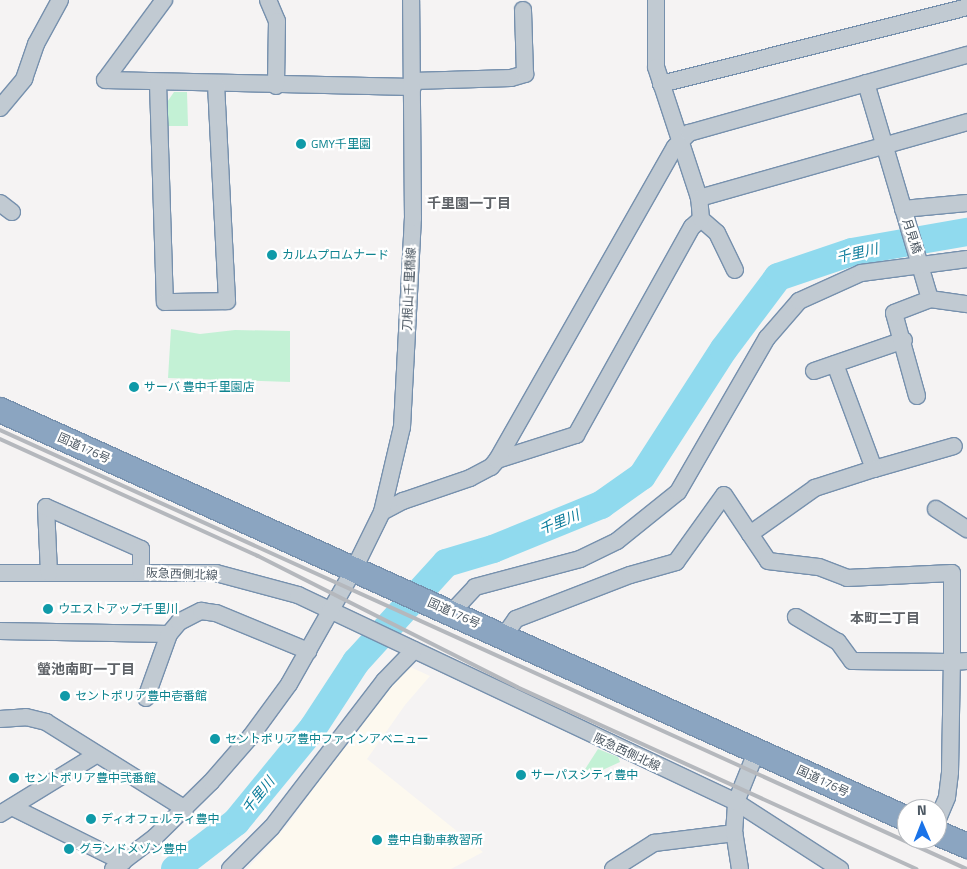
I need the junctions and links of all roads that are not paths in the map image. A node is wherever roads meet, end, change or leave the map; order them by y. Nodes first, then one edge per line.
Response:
1 (60, 0) edge
2 (164, 0) edge
3 (268, 0) edge
4 (411, 0) edge
5 (656, 0) edge
6 (967, 7) edge
7 (523, 10) dead end
8 (967, 55) edge
9 (866, 82) junction
10 (158, 83) junction
11 (413, 84) junction
12 (661, 84) junction
13 (216, 85) junction
14 (276, 86) junction
15 (0, 108) edge
16 (967, 122) edge
17 (681, 139) junction
18 (884, 144) junction
19 (699, 198) junction
20 (967, 203) edge
21 (903, 210) junction
22 (701, 219) junction
23 (967, 259) edge
24 (921, 264) junction
25 (735, 270) dead end
26 (930, 299) junction
27 (967, 304) edge
28 (904, 340) junction
29 (835, 364) junction
30 (814, 371) dead end
31 (917, 396) dead end
32 (0, 410) edge
33 (954, 446) dead end
34 (497, 460) junction
35 (874, 469) junction
36 (936, 509) dead end
37 (382, 512) junction
38 (967, 529) edge
39 (750, 534) junction
40 (354, 569) junction
41 (141, 572) junction
42 (0, 573) edge
43 (49, 573) junction
44 (449, 611) junction
45 (330, 612) junction
46 (796, 618) dead end
47 (0, 631) edge
48 (169, 634) junction
49 (504, 636) junction
50 (410, 648) junction
51 (308, 651) junction
52 (959, 661) edge
53 (146, 698) dead end
54 (0, 719) edge
55 (757, 750) junction
56 (96, 755) junction
57 (946, 799) edge
58 (736, 802) junction
59 (184, 809) junction
60 (6, 810) edge
61 (897, 814) edge
62 (734, 833) junction
63 (947, 837) edge
64 (967, 846) edge
65 (118, 865) edge
66 (230, 869) edge
67 (613, 869) edge
68 (740, 869) edge
69 (840, 869) edge

1 - 15 street
2 - 10 street
3 - 14 street
4 - 11 street, 刀根山千里橋線
5 - 12 street
6 - 12 street
7 - 11 street
8 - 9 street
9 - 17 street
9 - 18 street, 月見橋
10 - 13 street
10 - 13 street
11 - 14 street
11 - 37 street, 刀根山千里橋線
12 - 17 street
13 - 14 street
16 - 18 street
17 - 19 street
17 - 34 street
18 - 19 street
18 - 21 street, 月見橋
19 - 22 street
20 - 21 street
21 - 24 street, 月見橋
22 - 25 street
22 - 34 street
23 - 24 street
24 - 26 street, 月見橋
24 - 44 street
26 - 27 street
26 - 28 street
28 - 29 street
28 - 31 street
29 - 30 street
29 - 35 street
32 - 40 highway, 国道176号
33 - 35 street
34 - 37 street
35 - 39 street
36 - 38 street
37 - 40 street, 刀根山千里橋線
39 - 49 street
39 - 52 street
40 - 44 highway, 国道176号
40 - 45 street, 刀根山千里橋線
41 - 43 street, 阪急西側北線
41 - 43 street
41 - 45 street, 阪急西側北線
42 - 43 street, 阪急西側北線
44 - 49 highway, 国道176号
45 - 50 street, 阪急西側北線
45 - 51 street, 刀根山千里橋線
46 - 52 street
47 - 48 street
48 - 51 street
48 - 53 street
49 - 55 highway, 国道176号
50 - 58 street, 阪急西側北線
50 - 66 street
51 - 59 street, 刀根山千里橋線
52 - 57 street
54 - 56 street
55 - 58 street
55 - 61 highway, 国道176号
56 - 59 street
56 - 60 street
58 - 62 street
58 - 69 street, 阪急西側北線
59 - 65 street, 刀根山千里橋線
60 - 65 street
62 - 67 street
62 - 68 street
63 - 64 highway

